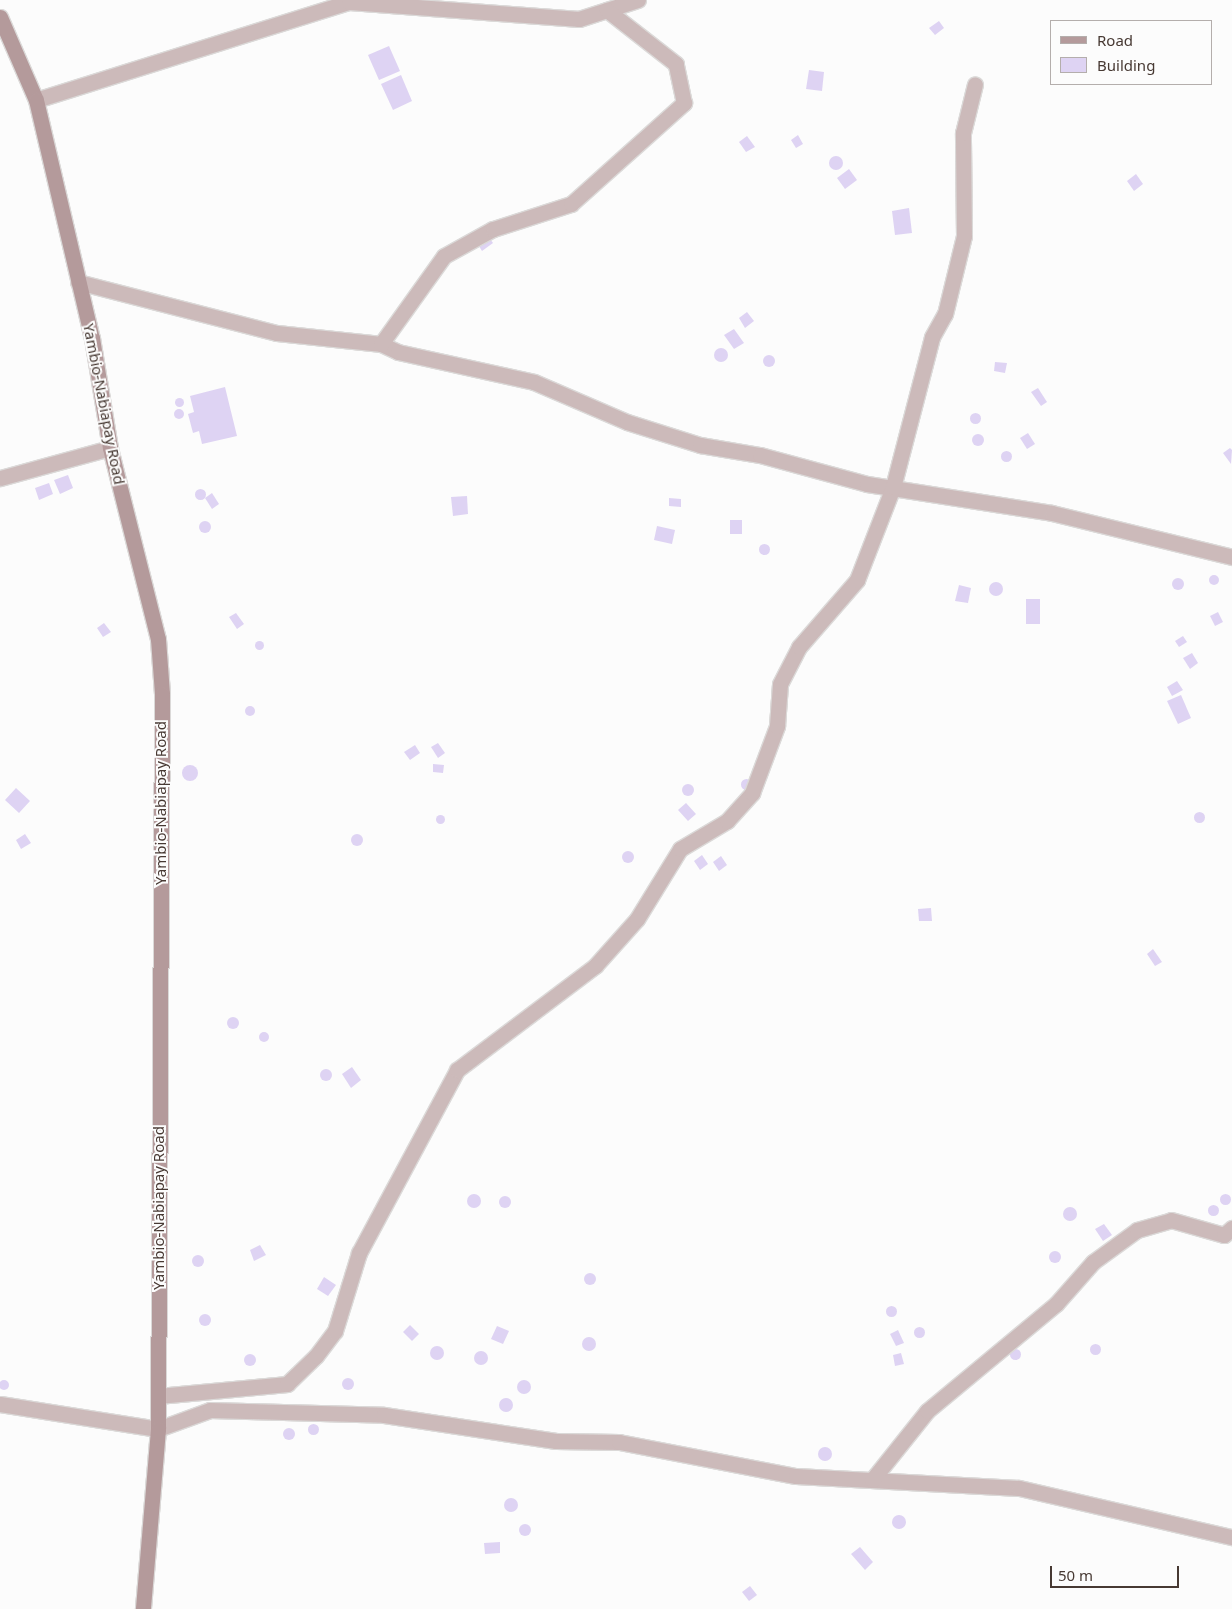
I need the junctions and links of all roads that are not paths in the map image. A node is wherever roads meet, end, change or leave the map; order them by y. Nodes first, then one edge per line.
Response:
1 (638, 0) edge
2 (607, 10) junction
3 (0, 18) edge
4 (975, 84) dead end
5 (36, 100) junction
6 (78, 282) junction
7 (381, 344) junction
8 (110, 448) junction
9 (0, 478) edge
10 (893, 487) junction
11 (1232, 557) edge
12 (1232, 1228) edge
13 (158, 1396) junction
14 (0, 1404) edge
15 (158, 1428) junction
16 (872, 1480) junction
17 (1232, 1537) edge
18 (143, 1609) edge

1 - 2 street
2 - 5 street
2 - 7 street
3 - 5 main road, Yambio-Nabiapay Road
4 - 10 street
5 - 6 main road, Yambio-Nabiapay Road
6 - 7 street
6 - 8 main road, Yambio-Nabiapay Road
7 - 10 street
8 - 9 street
8 - 13 main road, Yambio-Nabiapay Road
10 - 11 street
10 - 13 street
12 - 16 street
13 - 15 main road, Yambio-Nabiapay Road
14 - 15 street
15 - 16 street
15 - 18 main road, Yambio-Nabiapay Road
16 - 17 street

